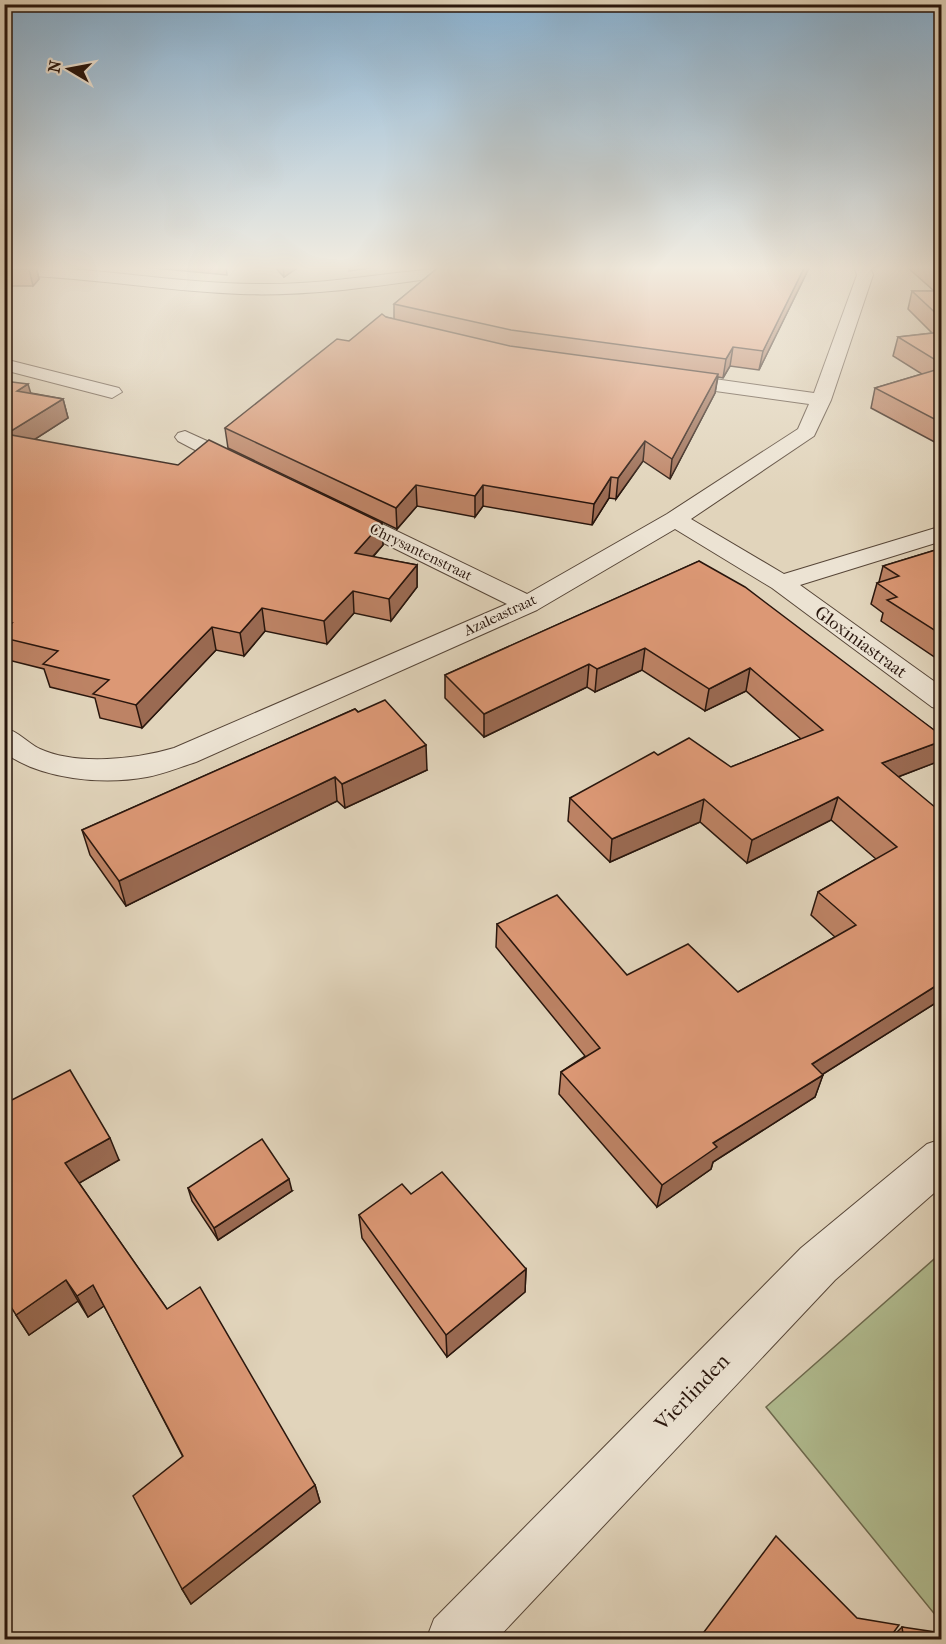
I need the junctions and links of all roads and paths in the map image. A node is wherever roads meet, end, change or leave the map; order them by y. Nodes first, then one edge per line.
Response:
1 (841, 343) edge
2 (4, 364) edge
3 (648, 376) edge
4 (112, 392) dead end
5 (821, 400) junction
6 (185, 437) dead end
7 (260, 474) edge
8 (324, 505) edge
9 (675, 519) junction
10 (942, 533) edge
11 (781, 583) junction
12 (528, 604) junction
13 (942, 701) edge
14 (4, 737) edge
15 (942, 1158) edge
16 (455, 1640) edge

1 - 5 street, Azaleastraat
2 - 4 street
3 - 5 street
5 - 9 street, Azaleastraat
6 - 7 street
8 - 12 street, Chrysantenstraat
9 - 11 street, Gloxiniastraat
9 - 12 street, Azaleastraat
10 - 11 street
11 - 13 street, Gloxiniastraat
12 - 14 street, Azaleastraat
15 - 16 street, Vierlinden

